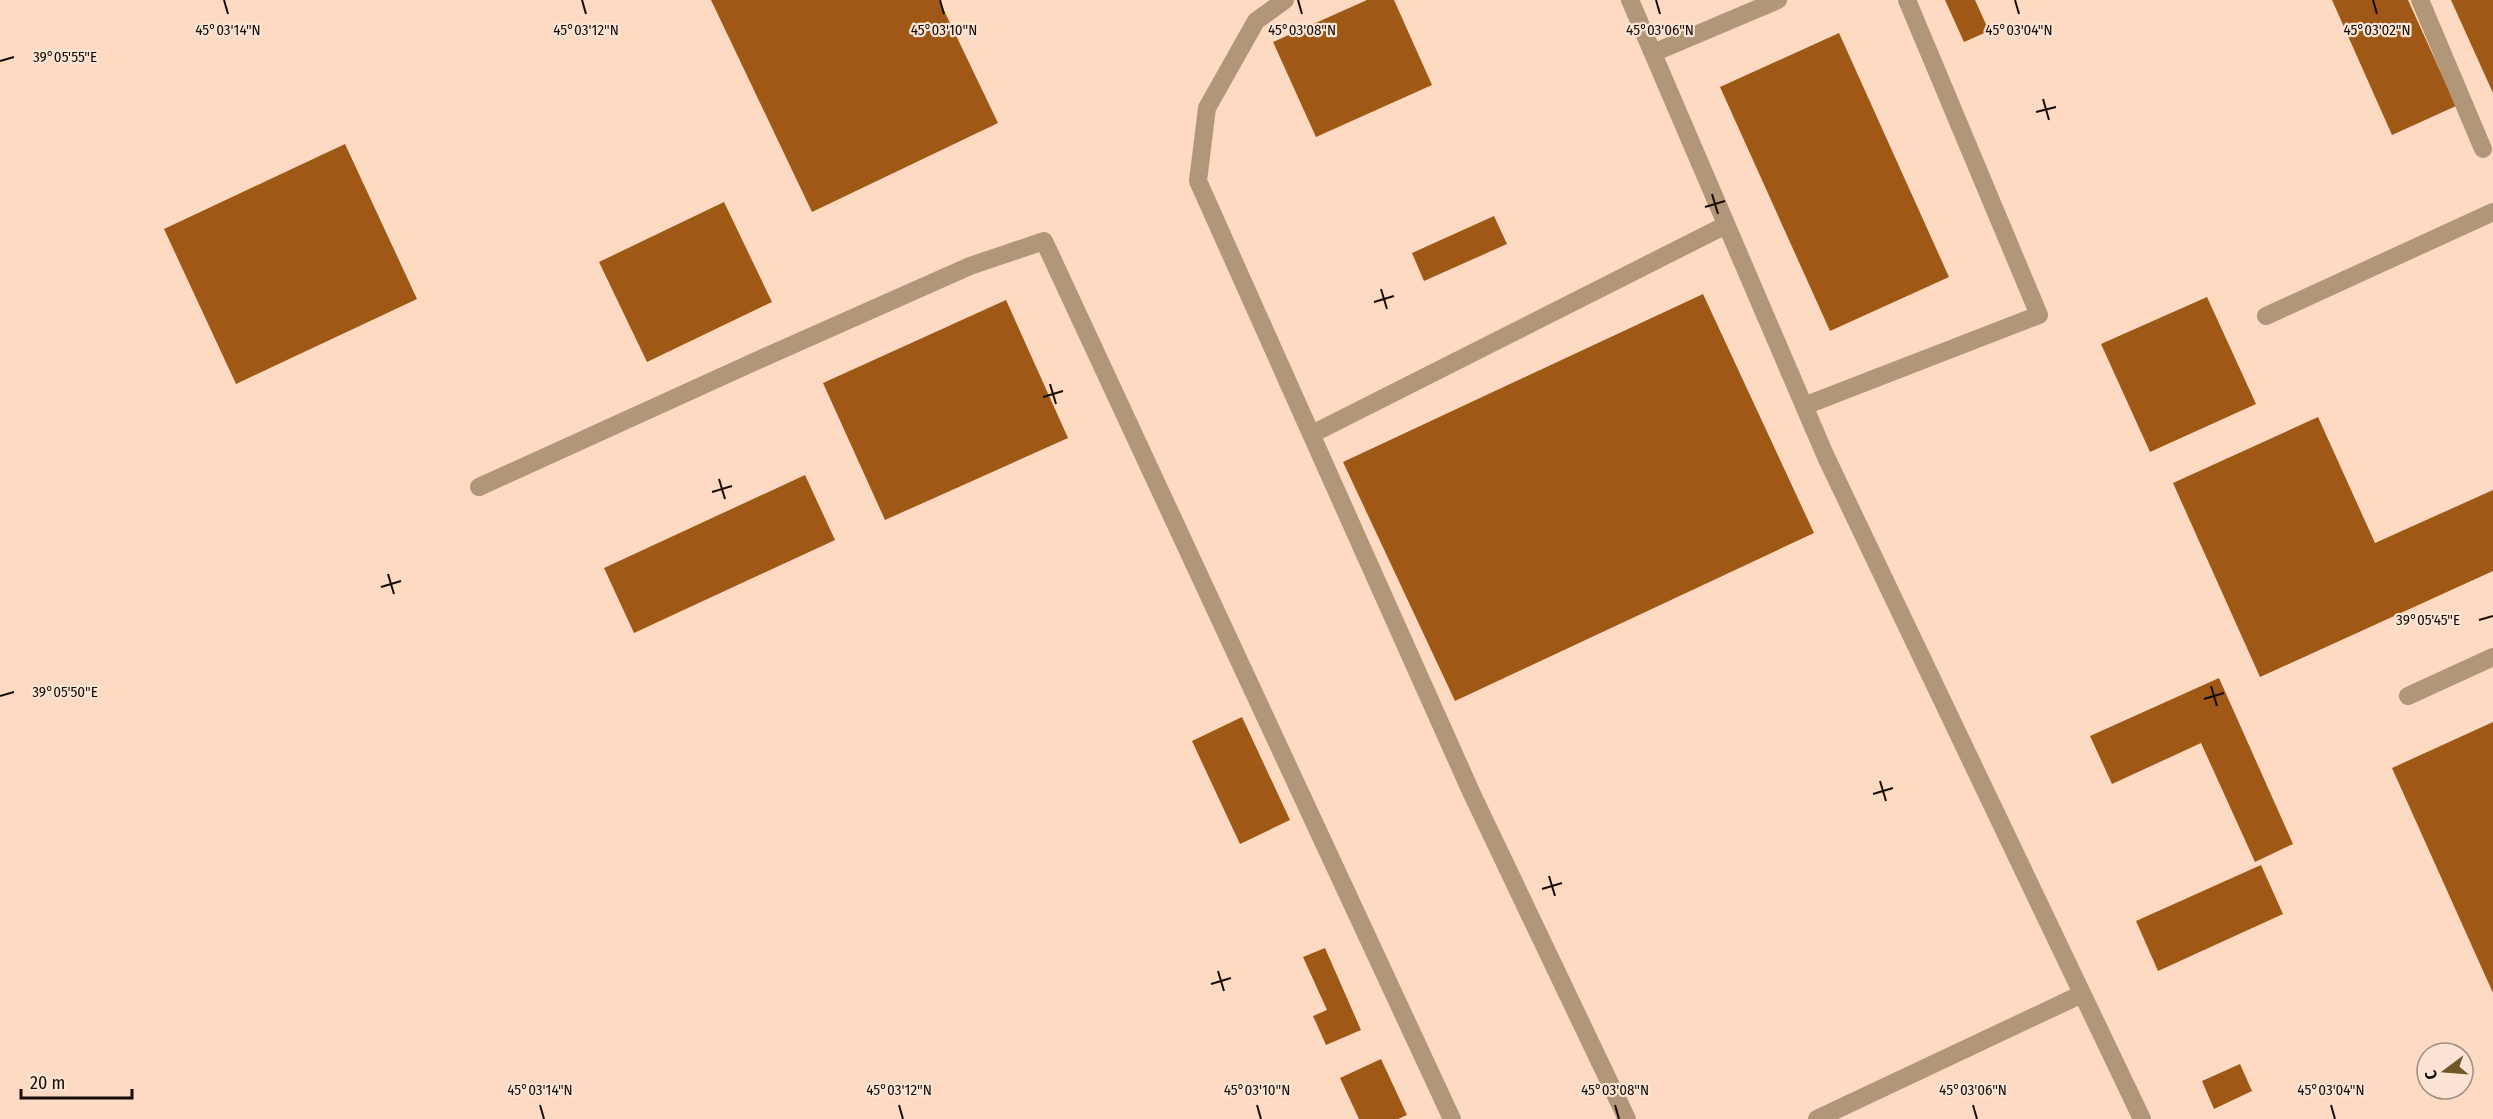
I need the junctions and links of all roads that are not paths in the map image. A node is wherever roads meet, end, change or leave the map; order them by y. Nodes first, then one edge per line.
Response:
1 (1285, 0) edge
2 (1630, 0) edge
3 (1778, 0) edge
4 (1907, 0) edge
5 (2420, 0) edge
6 (1653, 53) junction
7 (2483, 149) dead end
8 (2493, 212) edge
9 (1726, 225) junction
10 (2266, 316) dead end
11 (1804, 406) junction
12 (1312, 434) junction
13 (479, 488) dead end
14 (2493, 657) edge
15 (2408, 696) dead end
16 (2082, 994) junction
17 (1452, 1119) edge
18 (1627, 1119) edge
19 (1816, 1119) edge
20 (2142, 1119) edge

1 - 12 lane
2 - 6 lane
3 - 6 lane
4 - 11 lane
5 - 7 lane
6 - 9 lane
8 - 10 lane
9 - 11 lane
9 - 12 lane
11 - 16 lane
12 - 18 lane
13 - 17 lane
14 - 15 lane
16 - 19 lane
16 - 20 lane

